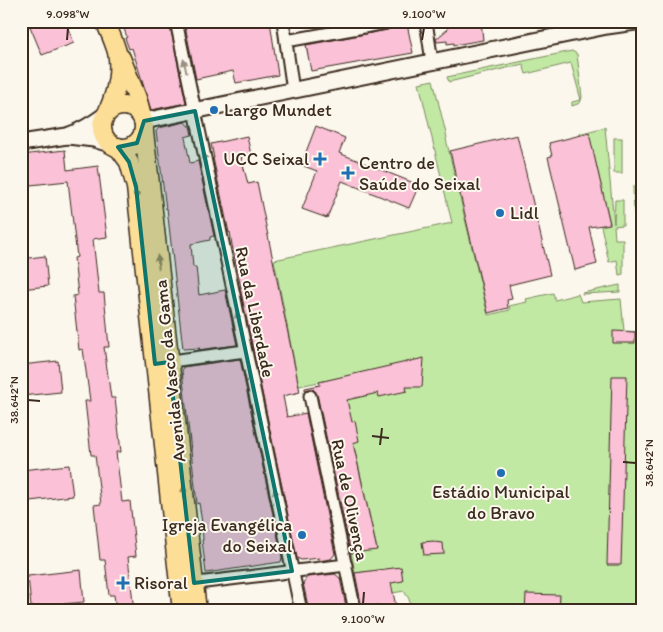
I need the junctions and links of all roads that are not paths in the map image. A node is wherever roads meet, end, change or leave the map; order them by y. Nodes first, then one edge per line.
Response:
1 (105, 21) edge
2 (176, 21) edge
3 (283, 21) edge
4 (387, 21) edge
5 (426, 21) edge
6 (642, 21) edge
7 (286, 41) junction
8 (114, 43) junction
9 (432, 62) junction
10 (293, 91) junction
11 (195, 111) junction
12 (106, 113) junction
13 (143, 123) junction
14 (67, 136) junction
15 (21, 144) edge
16 (115, 146) junction
17 (245, 351) junction
18 (162, 363) junction
19 (310, 396) dead end
20 (346, 565) junction
21 (292, 571) junction
22 (186, 584) junction
23 (182, 611) edge
24 (197, 611) edge
25 (301, 611) edge
26 (356, 611) edge

1 - 8 main road, Avenida Vasco da Gama
11 -> 2 street, Rua da Liberdade
3 - 7 street
4 - 7 street
5 - 9 street
6 - 9 street
7 - 10 street
8 - 12 main road, Avenida Vasco da Gama
8 - 13 main road, Avenida Vasco da Gama
9 - 10 street
10 - 11 street
11 - 13 street
17 -> 11 street, Rua da Liberdade
12 - 13 main road
12 - 14 street
12 - 16 main road
13 - 16 main road
18 -> 13 main road, Avenida Vasco da Gama
14 - 15 street
14 - 16 street
16 -> 18 main road, Avenida Vasco da Gama
17 - 18 street
21 -> 17 street, Rua da Liberdade
18 - 22 main road, Avenida Vasco da Gama
19 - 20 street, Rua de Olivença
20 - 21 street
20 - 26 street, Rua de Olivença
21 - 22 street
21 - 25 street, Rua da Liberdade
22 - 23 main road, Avenida Vasco da Gama
22 - 24 main road, Avenida Vasco da Gama

